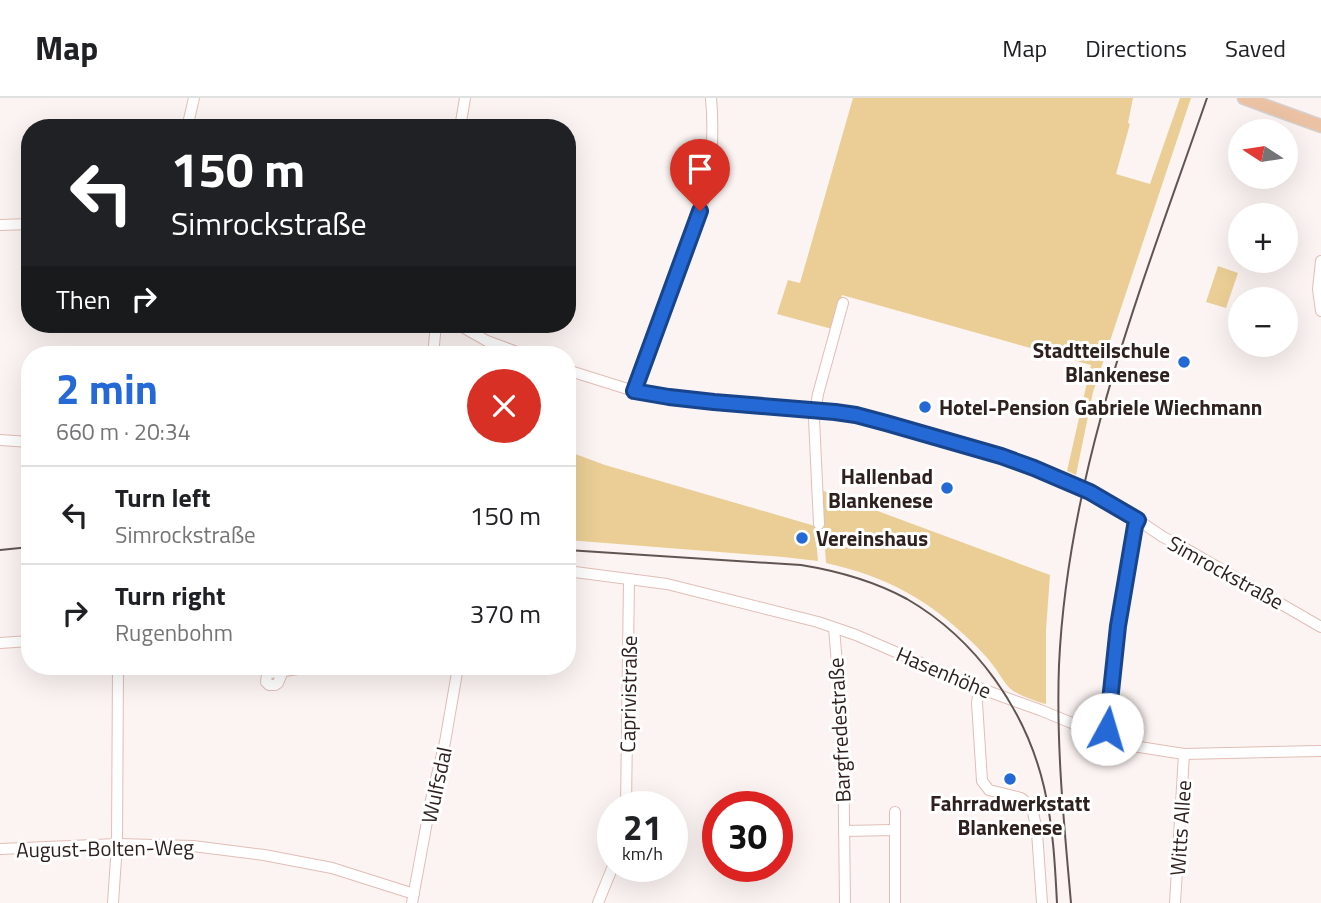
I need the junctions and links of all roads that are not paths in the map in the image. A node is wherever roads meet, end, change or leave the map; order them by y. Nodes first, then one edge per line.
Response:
1 (194, 98) edge
2 (465, 98) edge
3 (711, 98) edge
4 (1244, 98) edge
5 (189, 119) edge
6 (462, 119) edge
7 (1321, 126) edge
8 (0, 225) edge
9 (21, 225) edge
10 (1321, 261) edge
11 (843, 303) dead end
12 (1321, 311) edge
13 (473, 333) edge
14 (501, 346) edge
15 (576, 373) edge
16 (634, 391) junction
17 (815, 411) junction
18 (0, 440) edge
19 (21, 441) edge
20 (1138, 520) junction
21 (819, 524) dead end
22 (576, 571) edge
23 (629, 580) junction
24 (1321, 626) edge
25 (834, 628) junction
26 (21, 642) edge
27 (0, 643) edge
28 (118, 675) edge
29 (457, 675) edge
30 (979, 688) junction
31 (1105, 737) junction
32 (1321, 751) edge
33 (1184, 754) junction
34 (626, 791) edge
35 (895, 812) dead end
36 (895, 830) junction
37 (844, 831) junction
38 (117, 844) junction
39 (0, 849) edge
40 (607, 882) edge
41 (413, 898) edge
42 (113, 903) edge
43 (598, 903) edge
44 (845, 903) edge
45 (895, 903) edge
46 (1042, 903) edge
47 (1175, 903) edge

1 - 5 street
2 - 6 street
3 - 16 street
4 - 7 main road
8 - 9 street
10 - 12 street
11 - 17 street
13 - 14 street
15 - 16 street, Simrockstraße
16 - 17 street, Simrockstraße
17 - 20 street, Simrockstraße
17 - 21 street
18 - 19 street
20 - 24 street, Simrockstraße
20 - 31 street
22 - 23 street, Hasenhöhe
23 - 25 street, Hasenhöhe
23 - 34 street, Caprivistraße
25 - 30 street, Hasenhöhe
25 - 37 street, Bargfredestraße
26 - 27 street
28 - 38 street
29 - 41 street, Wulfsdal
30 - 31 street, Hasenhöhe
30 - 46 street
31 - 33 street, Hasenhöhe
32 - 33 street, Hasenhöhe
33 - 47 street, Witts Allee
35 - 36 street
36 - 37 street, Bargfredestraße
36 - 45 street
37 - 44 street, Bargfredestraße
38 - 39 street, August-Bolten-Weg
38 - 41 street, August-Bolten-Weg
38 - 42 street
40 - 43 street

